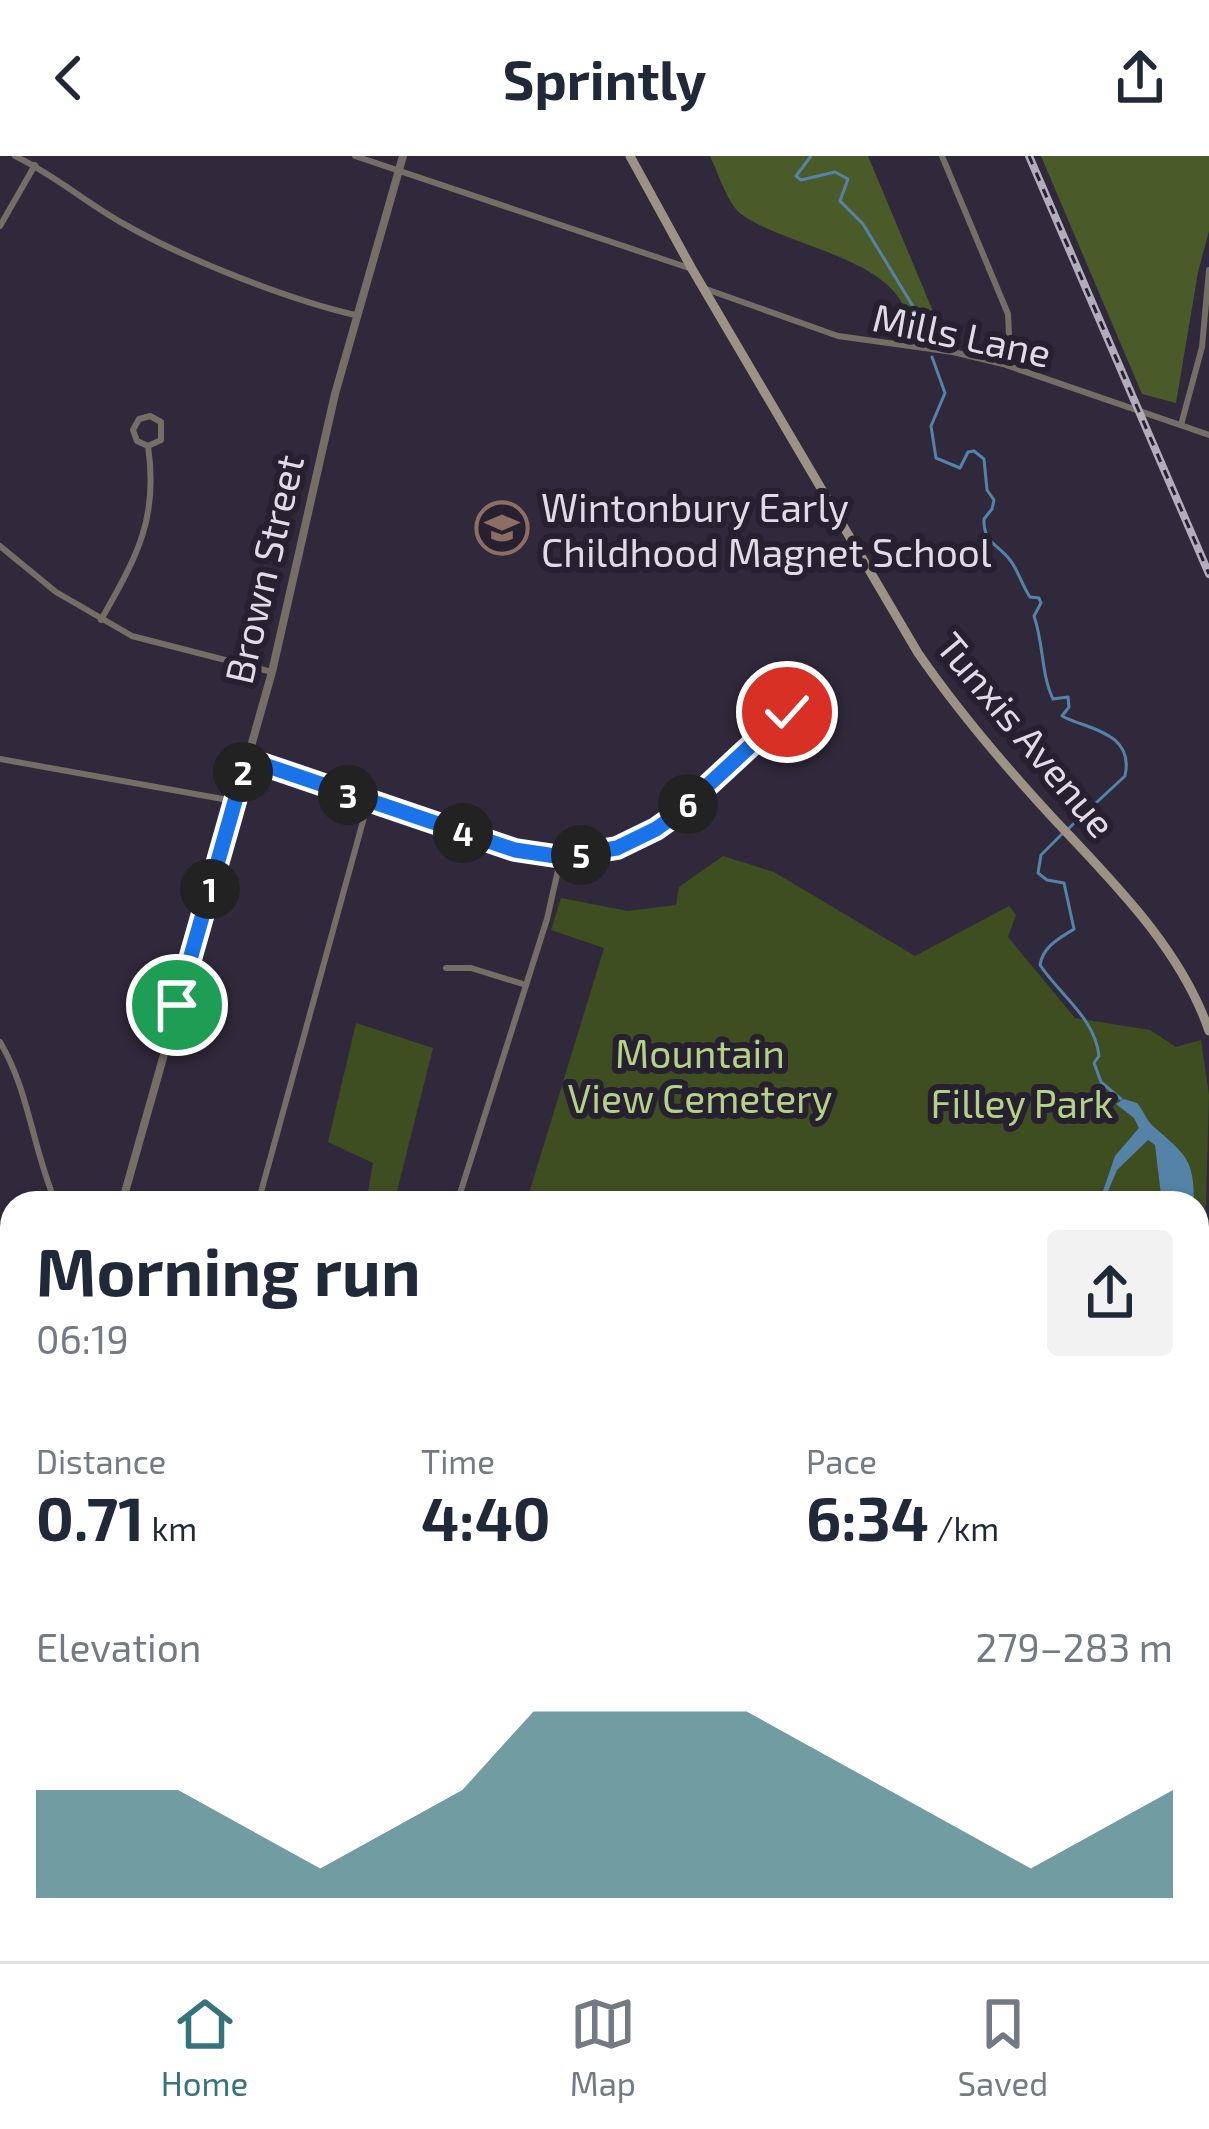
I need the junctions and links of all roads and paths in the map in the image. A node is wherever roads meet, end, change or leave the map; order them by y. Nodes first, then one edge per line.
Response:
1 (15, 156) edge
2 (355, 156) edge
3 (403, 156) edge
4 (630, 156) edge
5 (942, 156) edge
6 (35, 166) junction
7 (397, 172) junction
8 (0, 226) edge
9 (692, 269) junction
10 (1209, 270) edge
11 (704, 288) junction
12 (356, 315) junction
13 (1003, 364) junction
14 (1181, 425) junction
15 (1209, 435) edge
16 (148, 446) junction
17 (0, 546) edge
18 (101, 620) junction
19 (272, 672) junction
20 (787, 712) dead end
21 (0, 759) edge
22 (247, 759) junction
23 (234, 801) junction
24 (368, 803) junction
25 (562, 857) junction
26 (446, 968) dead end
27 (526, 985) junction
28 (1209, 1031) edge
29 (0, 1042) edge
30 (4, 1056) edge
31 (52, 1191) edge
32 (125, 1191) edge
33 (262, 1191) edge
34 (461, 1191) edge

1 - 6 street
2 - 7 street
3 - 7 street, Brown Street
4 - 9 main road, Tunxis Avenue
5 - 13 street
6 - 8 street
6 - 12 street
7 - 9 street
7 - 12 street, Brown Street
9 - 11 main road, Tunxis Avenue
10 - 14 street
11 - 13 street, Mills Lane
11 - 28 main road, Tunxis Avenue
12 - 19 street, Brown Street
13 - 14 street, Mills Lane
14 - 15 street, Mills Lane
16 - 16 street
16 - 18 street
17 - 18 street
18 - 19 street
19 - 22 street, Brown Street
20 - 25 street
21 - 23 street
22 - 23 street, Brown Street
22 - 24 street
23 - 32 street, Brown Street
24 - 25 street
24 - 33 street
25 - 27 street
26 - 27 street
27 - 34 street
29 - 30 street
30 - 31 street

